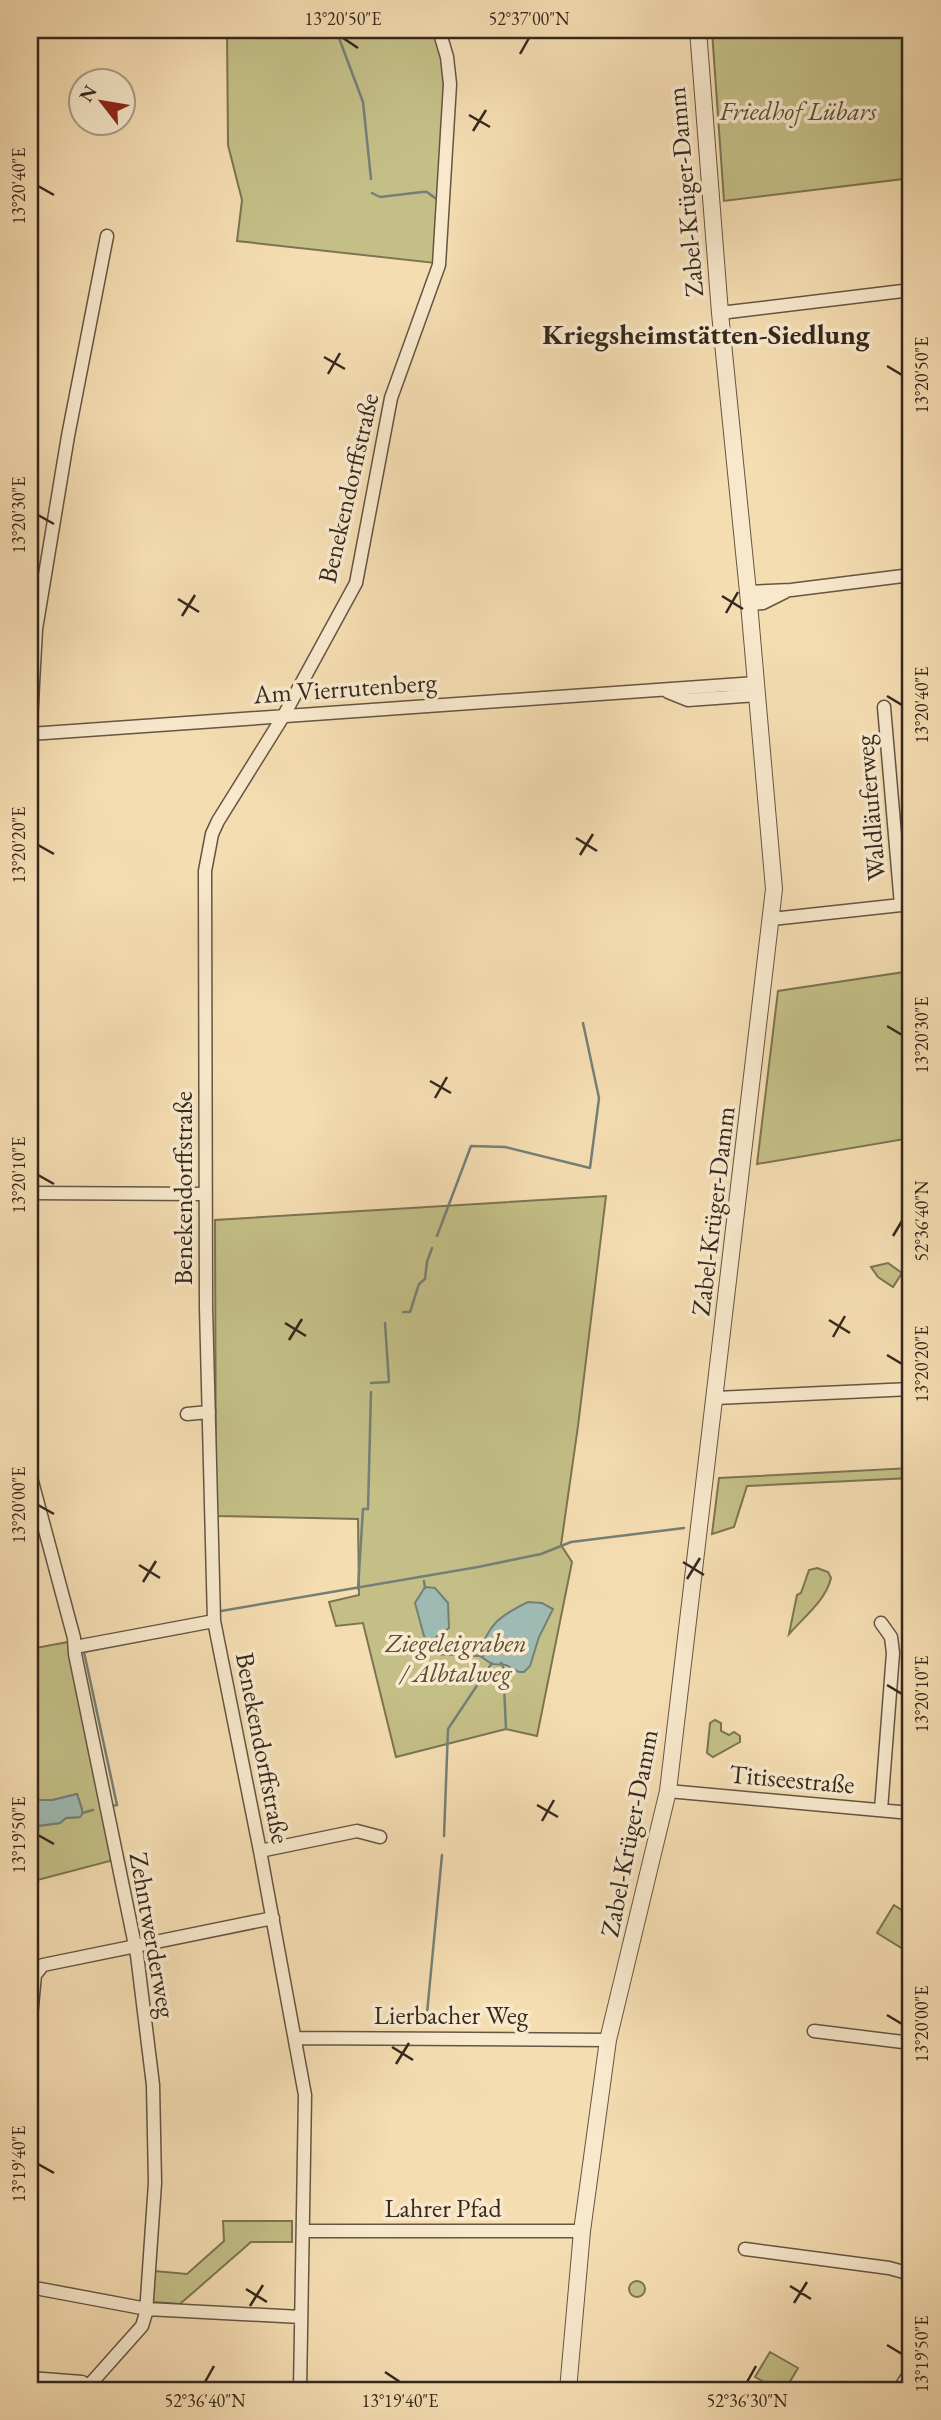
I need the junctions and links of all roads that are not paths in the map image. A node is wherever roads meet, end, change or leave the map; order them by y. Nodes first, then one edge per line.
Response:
1 (439, 30) edge
2 (698, 30) edge
3 (107, 236) dead end
4 (911, 290) edge
5 (720, 313) junction
6 (911, 575) edge
7 (748, 598) junction
8 (756, 689) junction
9 (884, 706) dead end
10 (284, 715) junction
11 (30, 734) edge
12 (30, 739) edge
13 (906, 906) edge
14 (772, 919) junction
15 (30, 1193) edge
16 (205, 1194) junction
17 (911, 1389) edge
18 (716, 1398) junction
19 (208, 1412) junction
20 (187, 1414) dead end
21 (30, 1474) edge
22 (214, 1621) junction
23 (881, 1623) dead end
24 (75, 1647) junction
25 (668, 1791) junction
26 (881, 1810) junction
27 (911, 1813) edge
28 (380, 1837) dead end
29 (260, 1851) junction
30 (273, 1918) junction
31 (135, 1946) junction
32 (30, 2027) edge
33 (814, 2031) dead end
34 (295, 2038) junction
35 (607, 2040) junction
36 (911, 2043) edge
37 (304, 2231) junction
38 (582, 2231) junction
39 (745, 2249) dead end
40 (911, 2274) edge
41 (30, 2287) edge
42 (147, 2309) junction
43 (301, 2317) junction
44 (911, 2371) edge
45 (30, 2378) edge
46 (86, 2388) edge
47 (300, 2390) edge
48 (568, 2390) edge
49 (899, 2390) edge

1 - 10 street, Benekendorffstraße
2 - 5 street, Zabel-Krüger-Damm
3 - 11 street
4 - 5 street
5 - 7 street, Zabel-Krüger-Damm
6 - 7 street
7 - 8 street, Zabel-Krüger-Damm
8 - 10 street, Am Vierrutenberg
8 - 14 street, Zabel-Krüger-Damm
9 - 13 street, Waldläuferweg
10 - 11 street, Am Vierrutenberg
10 - 16 street, Benekendorffstraße
11 - 12 street
13 - 14 street
14 - 18 street, Zabel-Krüger-Damm
15 - 16 street
16 - 19 street, Benekendorffstraße
17 - 18 street
18 - 25 street, Zabel-Krüger-Damm
19 - 20 street
19 - 22 street, Benekendorffstraße
21 - 24 street, Zehntwerderweg
22 - 24 street
22 - 29 street, Benekendorffstraße
23 - 26 street
24 - 31 street, Zehntwerderweg
25 - 26 street, Titiseestraße
25 - 35 street, Zabel-Krüger-Damm
26 - 27 street, Titiseestraße
28 - 29 street
29 - 30 street, Benekendorffstraße
30 - 31 street
30 - 34 street, Benekendorffstraße
31 - 32 street
31 - 42 street, Zehntwerderweg
33 - 36 street
34 - 35 street, Lierbacher Weg
34 - 37 street, Benekendorffstraße
35 - 38 street, Zabel-Krüger-Damm
37 - 38 street, Lahrer Pfad
37 - 43 street, Benekendorffstraße
38 - 48 street, Zabel-Krüger-Damm
39 - 40 street
41 - 42 street
42 - 43 street
42 - 46 street, Zehntwerderweg
43 - 47 street, Benekendorffstraße
44 - 49 street
45 - 46 street

